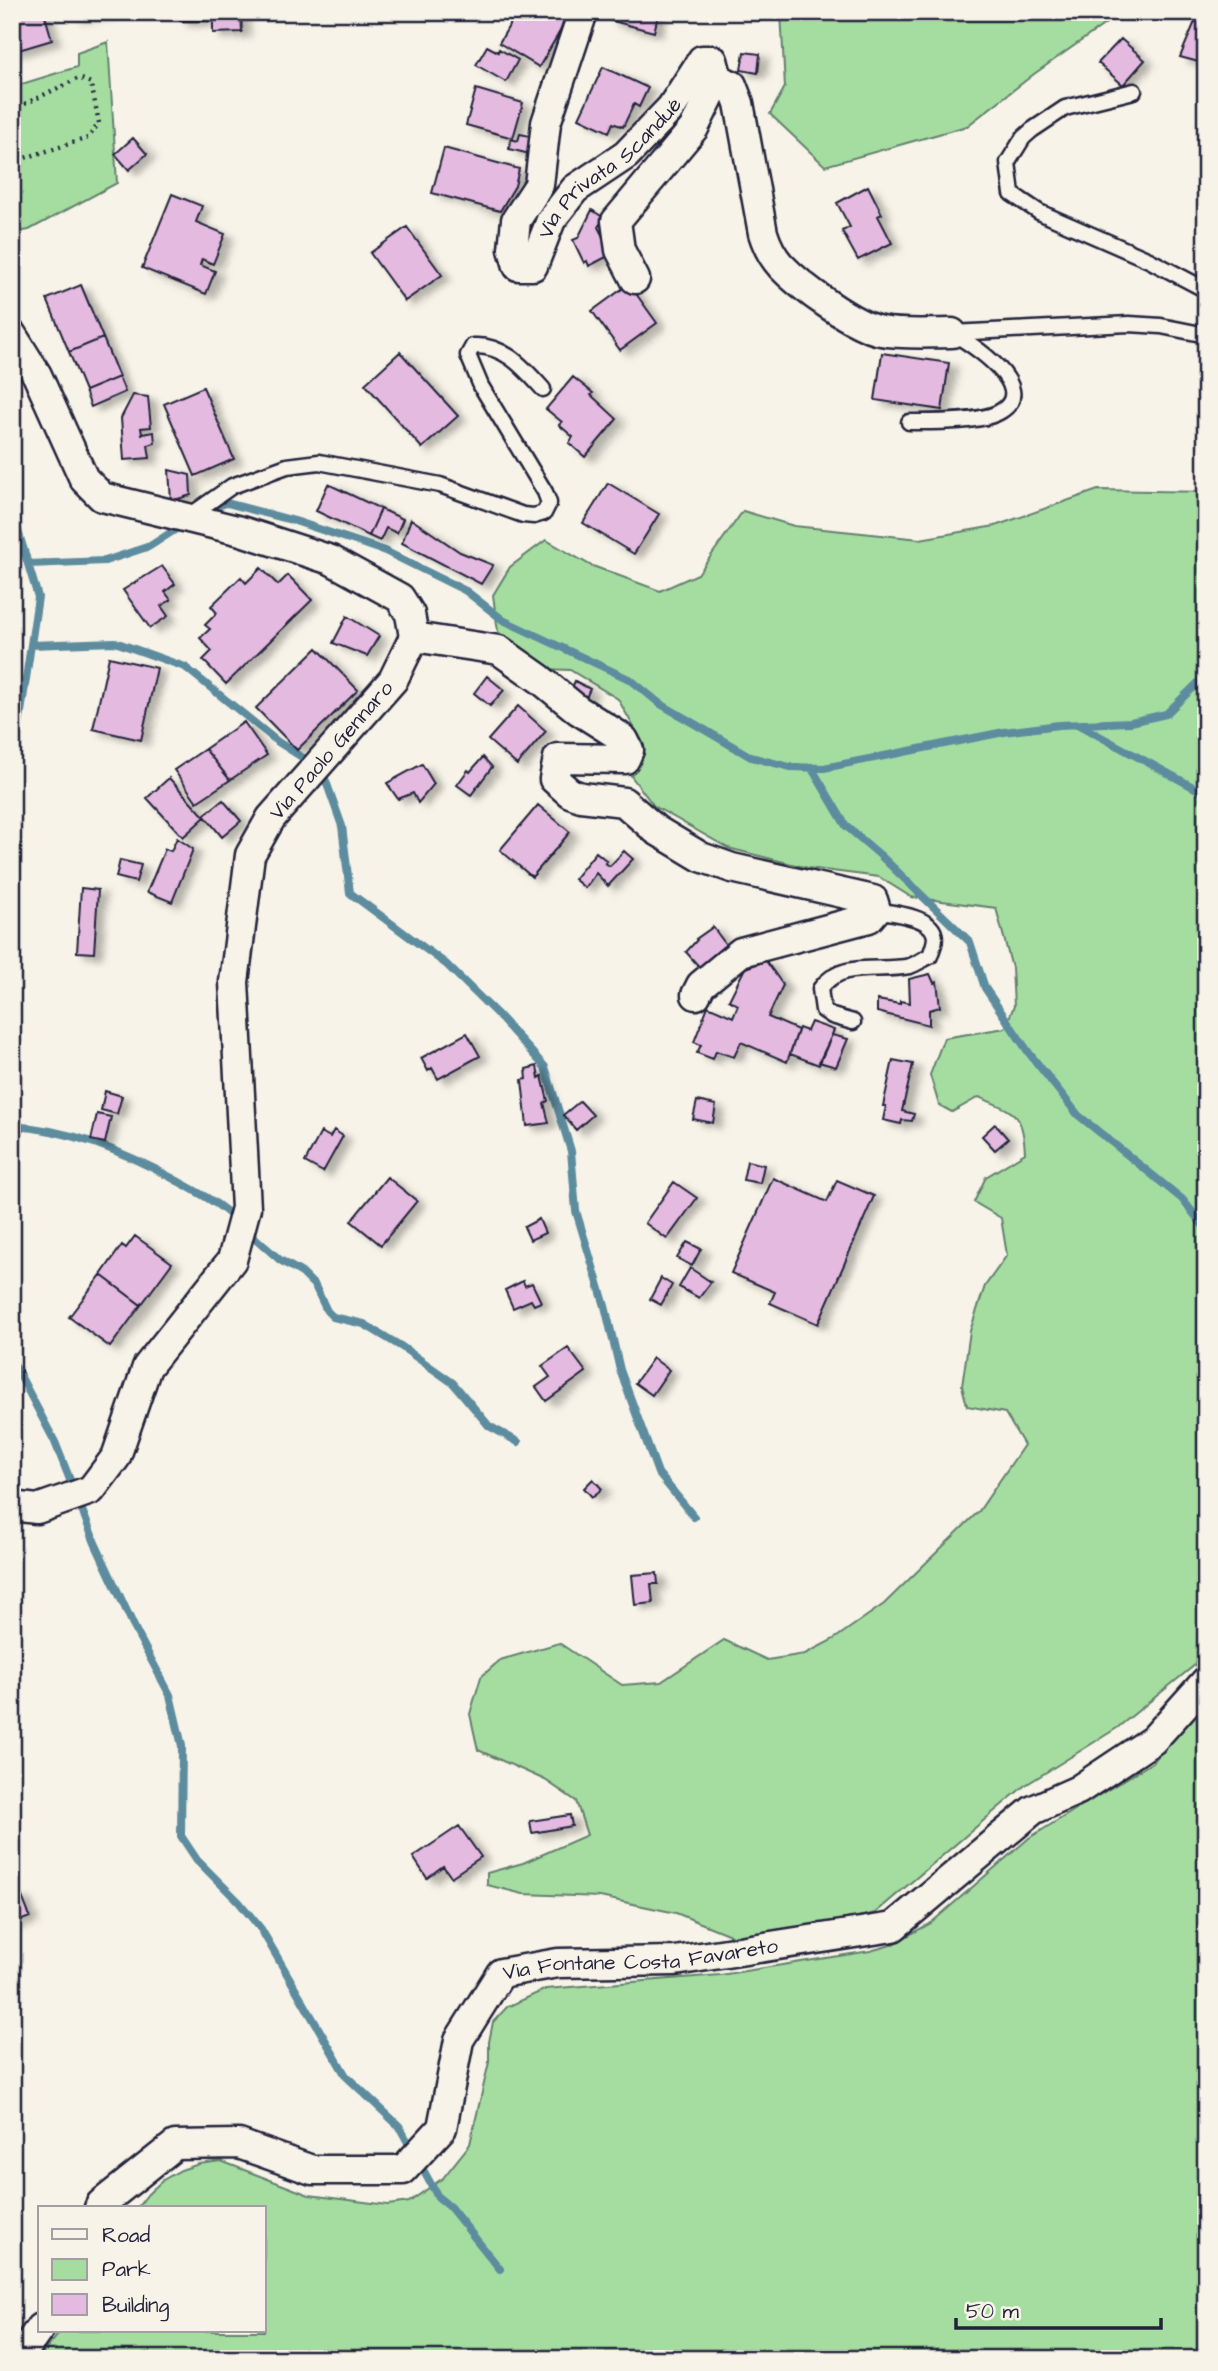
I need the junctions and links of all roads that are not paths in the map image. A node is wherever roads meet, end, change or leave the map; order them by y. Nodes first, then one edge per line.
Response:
1 (583, 12) edge
2 (718, 79) junction
3 (1134, 91) dead end
4 (635, 279) dead end
5 (1206, 290) edge
6 (953, 333) junction
7 (1206, 334) edge
8 (12, 335) edge
9 (543, 389) dead end
10 (909, 422) dead end
11 (187, 518) junction
12 (414, 637) junction
13 (876, 910) junction
14 (695, 995) dead end
15 (853, 1022) dead end
16 (12, 1506) edge
17 (1206, 1681) edge
18 (100, 2206) edge
19 (38, 2331) edge
20 (12, 2358) edge

1 - 2 street, Via Privata Scandué
2 - 4 street, Via Privata Scandué
2 - 6 street
3 - 5 lane
6 - 7 lane
6 - 10 lane
8 - 11 street
9 - 11 lane
11 - 12 street
12 - 13 street
12 - 16 street, Via Paolo Gennaro
13 - 14 street
13 - 15 lane
17 - 18 street, Via Fontane Costa Favareto
19 - 20 street

